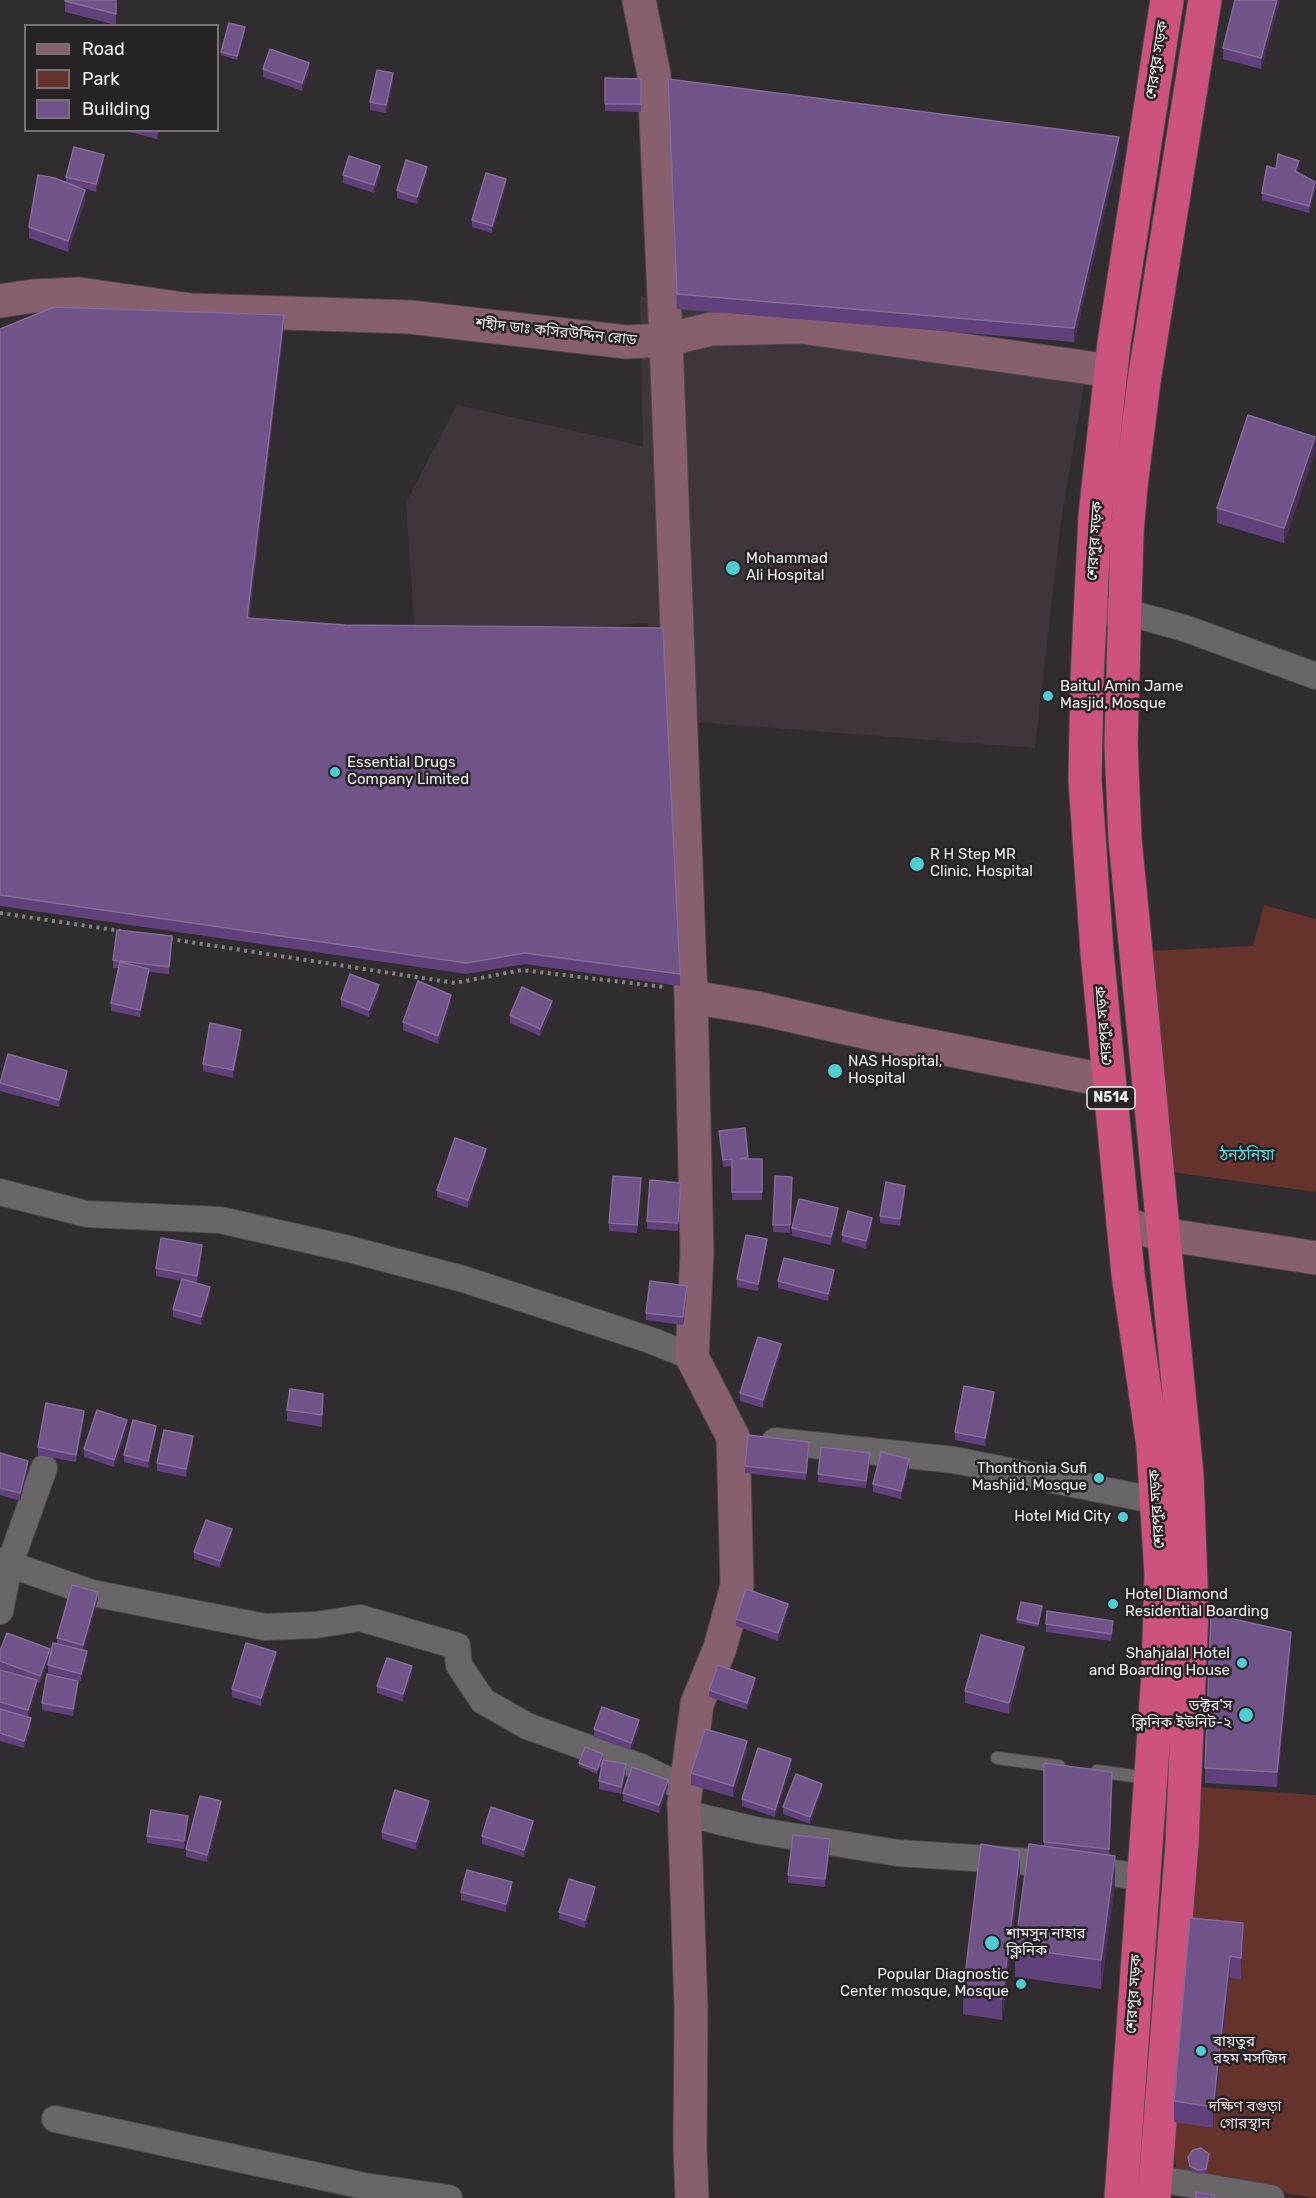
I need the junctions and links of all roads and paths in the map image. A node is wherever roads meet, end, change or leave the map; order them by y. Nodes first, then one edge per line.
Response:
1 (639, 0) edge
2 (1167, 0) edge
3 (1205, 0) edge
4 (0, 301) edge
5 (666, 340) junction
6 (1110, 371) junction
7 (1090, 611) junction
8 (1126, 612) junction
9 (1316, 676) edge
10 (0, 913) edge
11 (128, 932) edge
12 (163, 938) edge
13 (691, 994) junction
14 (1109, 1081) junction
15 (0, 1192) edge
16 (1123, 1224) junction
17 (1162, 1234) junction
18 (1316, 1258) edge
19 (692, 1357) junction
20 (733, 1437) junction
21 (44, 1468) dead end
22 (1158, 1501) junction
23 (4, 1563) edge
24 (0, 1611) edge
25 (997, 1758) dead end
26 (1150, 1778) junction
27 (685, 1801) junction
28 (1143, 1877) junction
29 (55, 2119) dead end
30 (1154, 2188) edge
31 (449, 2198) edge
32 (692, 2198) edge
33 (1121, 2198) edge
34 (1271, 2198) edge

1 - 5 street
2 - 6 highway, শেরপুর সড়ক / N514
3 - 8 highway, শেরপুর সড়ক / N514
4 - 5 street, শহীদ ডাঃ কসিরউদ্দিন রোড
5 - 6 street, শহীদ ডাঃ কসিরউদ্দিন রোড
5 - 13 street
6 - 7 highway, শেরপুর সড়ক / N514
7 - 8 street
7 - 14 highway, শেরপুর সড়ক / N514
8 - 9 street
8 - 17 highway, শেরপুর সড়ক / N514
10 - 11 path
12 - 13 path
13 - 14 street
13 - 19 street
14 - 16 highway, শেরপুর সড়ক / N514
15 - 19 street
16 - 17 street
16 - 22 highway, শেরপুর সড়ক / N514
17 - 18 street
17 - 30 highway, শেরপুর সড়ক / N514
19 - 20 street
20 - 22 street
20 - 27 street
21 - 23 street
22 - 26 highway, শেরপুর সড়ক / N514
23 - 24 street
23 - 27 street
25 - 26 lane
26 - 28 highway, শেরপুর সড়ক / N514
27 - 28 street
27 - 32 street
28 - 33 highway, শেরপুর সড়ক / N514
29 - 31 street
30 - 34 street

